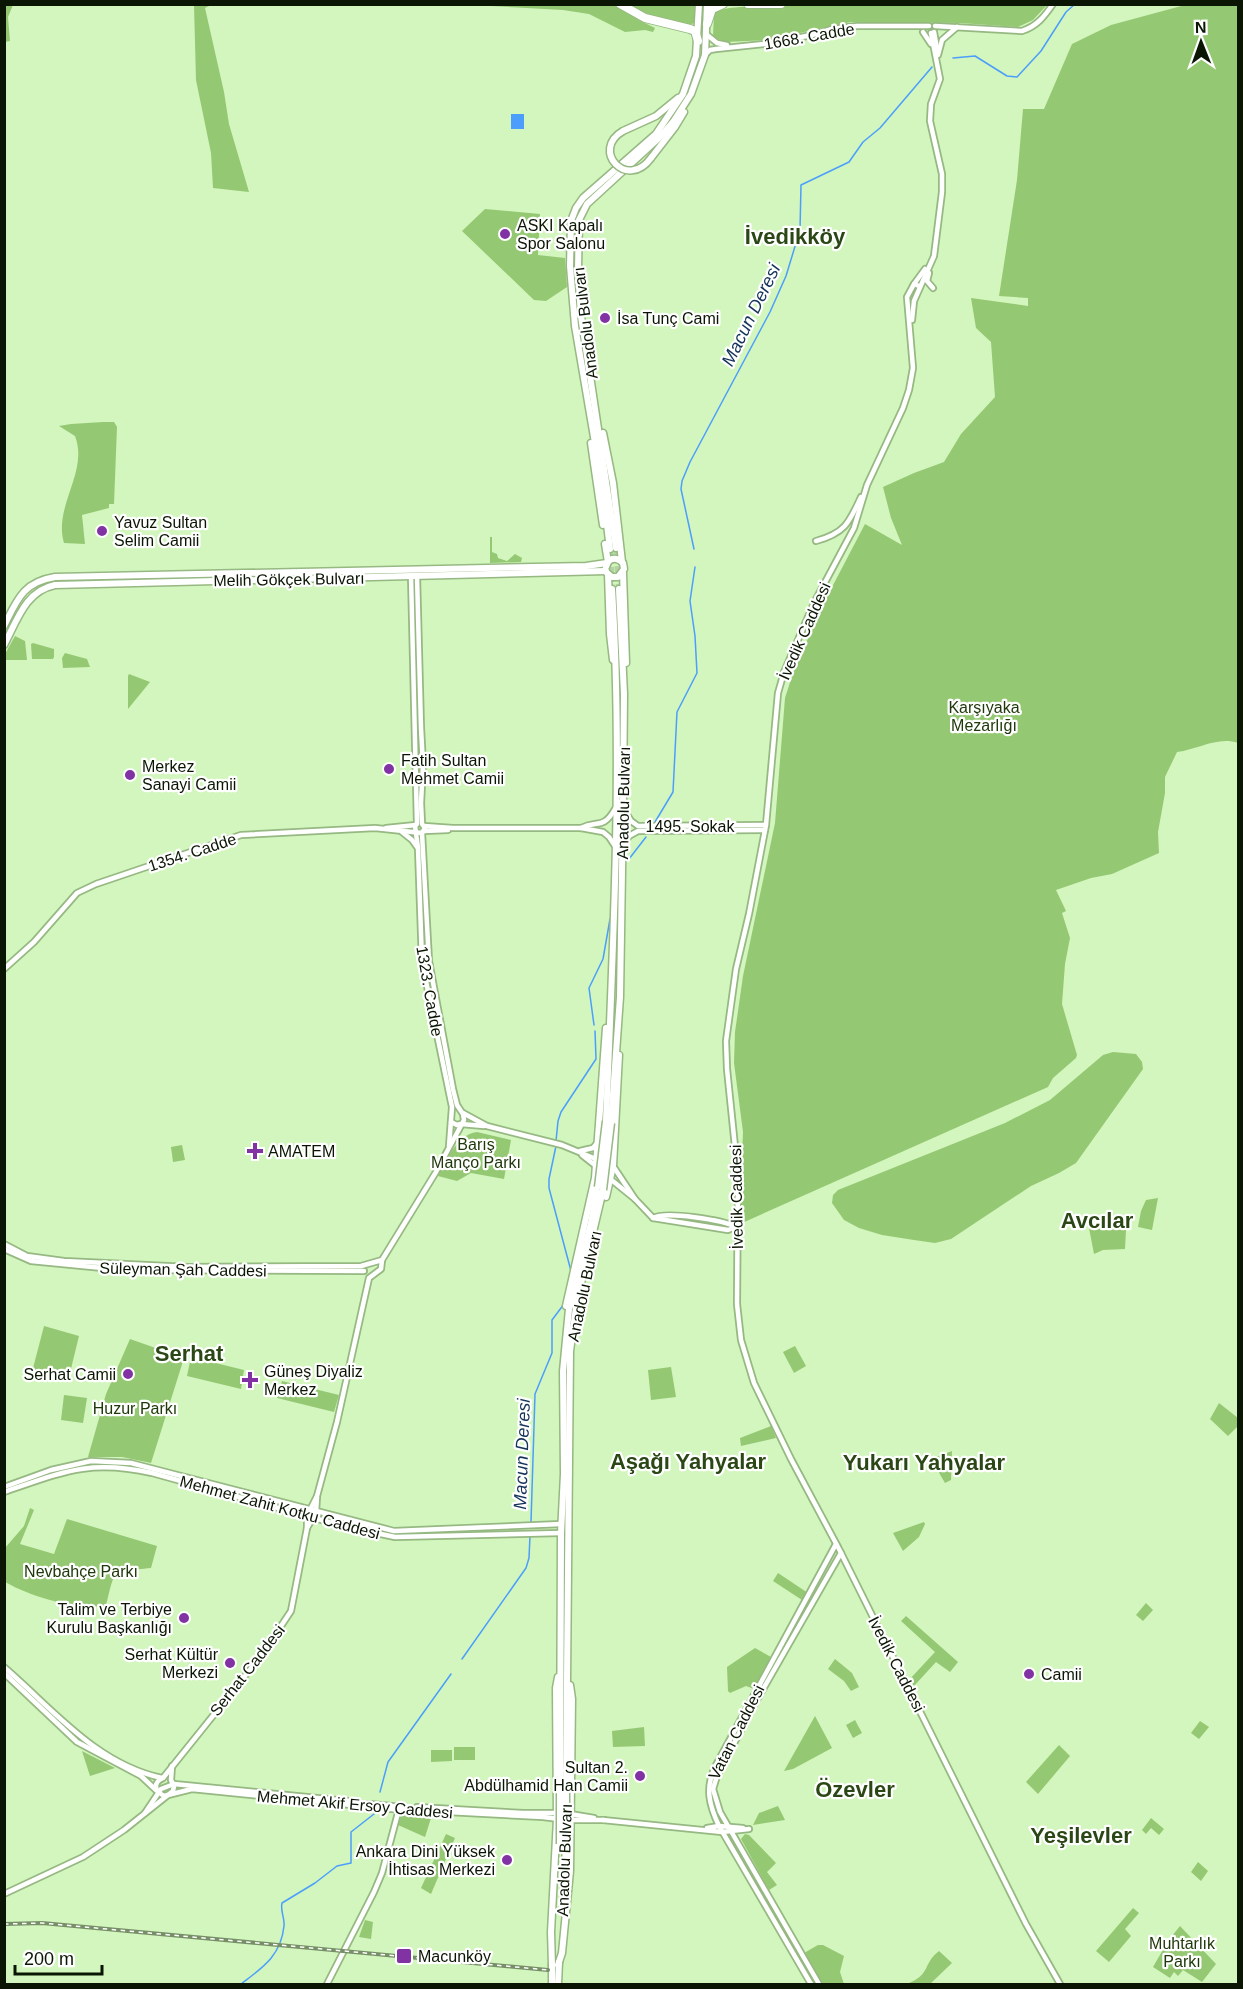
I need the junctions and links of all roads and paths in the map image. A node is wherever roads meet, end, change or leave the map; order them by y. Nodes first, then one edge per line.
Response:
1 (620, 4) edge
2 (699, 4) edge
3 (707, 4) edge
4 (723, 4) edge
5 (748, 4) edge
6 (781, 4) edge
7 (1053, 4) edge
8 (707, 24) junction
9 (906, 27) junction
10 (957, 27) junction
11 (932, 30) junction
12 (922, 32) junction
13 (706, 34) junction
14 (698, 41) junction
15 (748, 46) junction
16 (705, 55) junction
17 (937, 57) junction
18 (683, 94) junction
19 (691, 94) junction
20 (935, 250) junction
21 (932, 260) junction
22 (916, 285) junction
23 (933, 288) dead end
24 (593, 411) junction
25 (864, 493) junction
26 (816, 541) dead end
27 (613, 549) junction
28 (622, 562) junction
29 (607, 563) junction
30 (414, 572) junction
31 (607, 572) junction
32 (623, 573) junction
33 (189, 574) junction
34 (428, 576) junction
35 (190, 582) junction
36 (418, 587) junction
37 (616, 587) junction
38 (4, 626) edge
39 (4, 645) edge
40 (418, 731) junction
41 (415, 751) junction
42 (423, 751) junction
43 (415, 765) junction
44 (423, 765) junction
45 (620, 808) junction
46 (416, 816) junction
47 (406, 826) junction
48 (375, 828) junction
49 (420, 828) junction
50 (581, 828) junction
51 (653, 828) junction
52 (766, 828) junction
53 (400, 831) junction
54 (619, 846) junction
55 (418, 848) junction
56 (426, 939) junction
57 (420, 940) junction
58 (422, 962) junction
59 (429, 962) junction
60 (4, 969) edge
61 (611, 1000) junction
62 (618, 1027) junction
63 (452, 1113) junction
64 (462, 1113) junction
65 (451, 1122) junction
66 (609, 1122) junction
67 (461, 1124) junction
68 (487, 1126) junction
69 (599, 1141) junction
70 (449, 1146) junction
71 (577, 1151) junction
72 (597, 1158) junction
73 (596, 1166) junction
74 (613, 1166) junction
75 (610, 1179) junction
76 (600, 1189) junction
77 (635, 1199) junction
78 (736, 1227) junction
79 (4, 1244) edge
80 (4, 1249) edge
81 (382, 1260) junction
82 (363, 1269) junction
83 (369, 1278) junction
84 (574, 1325) junction
85 (566, 1330) junction
86 (4, 1486) edge
87 (4, 1492) edge
88 (317, 1496) junction
89 (309, 1510) junction
90 (315, 1515) junction
91 (307, 1516) junction
92 (561, 1524) junction
93 (307, 1528) junction
94 (561, 1533) junction
95 (836, 1544) junction
96 (841, 1554) junction
97 (834, 1563) junction
98 (846, 1564) junction
99 (564, 1665) junction
100 (4, 1667) edge
101 (4, 1673) edge
102 (36, 1699) junction
103 (79, 1736) junction
104 (77, 1742) junction
105 (172, 1766) junction
106 (140, 1773) junction
107 (163, 1778) junction
108 (172, 1782) junction
109 (158, 1792) junction
110 (564, 1792) junction
111 (167, 1796) junction
112 (395, 1810) junction
113 (145, 1813) junction
114 (557, 1816) junction
115 (571, 1817) junction
116 (719, 1826) junction
117 (703, 1829) junction
118 (730, 1829) junction
119 (722, 1832) junction
120 (556, 1833) junction
121 (571, 1833) junction
122 (737, 1841) junction
123 (4, 1894) edge
124 (555, 1966) junction
125 (327, 1984) edge
126 (552, 1984) edge
127 (558, 1984) edge
128 (810, 1984) edge
129 (819, 1984) edge
130 (1060, 1984) edge

1 - 14 highway
2 - 14 main road, Anadolu Bulvarı
3 - 8 main road, Anadolu Bulvarı
4 - 8 highway
5 - 6 highway
7 - 10 main road, 1668. Cadde
8 - 13 main road, Anadolu Bulvarı
9 - 11 main road, 1668. Cadde
9 - 12 main road, 1668. Cadde
9 - 15 main road, 1668. Cadde
10 - 11 main road, 1668. Cadde
10 - 17 main road
11 - 12 main road, 1668. Cadde
11 - 17 main road, İvedik Caddesi
12 - 17 main road
13 - 15 main road, 1668. Cadde
13 - 16 main road, Anadolu Bulvarı
14 - 18 main road, Anadolu Bulvarı
15 - 16 main road, 1668. Cadde
16 - 19 main road, Anadolu Bulvarı
17 - 20 main road, İvedik Caddesi
18 - 19 main road, bridge
18 - 24 main road, Anadolu Bulvarı
19 - 24 main road, Anadolu Bulvarı
20 - 21 main road, İvedik Caddesi
20 - 22 main road, İvedik Caddesi
21 - 22 main road, İvedik Caddesi
21 - 23 main road
22 - 25 main road, İvedik Caddesi
24 - 27 main road
24 - 27 main road
25 - 26 main road
25 - 52 main road, İvedik Caddesi
27 - 28 main road
27 - 29 main road
28 - 29 main road
28 - 32 main road
29 - 30 main road, Melih Gökçek Bulvarı
29 - 31 main road
30 - 33 main road, Melih Gökçek Bulvarı
30 - 34 main road, Melih Gökçek Bulvarı
30 - 35 main road, Melih Gökçek Bulvarı
30 - 36 main road
30 - 40 main road, 1323. Cadde
31 - 32 main road
31 - 34 main road, Melih Gökçek Bulvarı
31 - 37 main road
32 - 37 main road
33 - 35 main road
33 - 38 main road, Melih Gökçek Bulvarı
34 - 36 main road
35 - 39 main road, Melih Gökçek Bulvarı
36 - 40 main road
37 - 45 main road, Anadolu Bulvarı
37 - 45 main road, Anadolu Bulvarı
40 - 41 main road, 1323. Cadde
40 - 42 main road
41 - 42 main road
41 - 43 main road, 1323. Cadde
42 - 44 main road
43 - 44 main road
43 - 46 main road, 1323. Cadde
44 - 49 main road
45 - 50 main road
45 - 51 main road, 1495. Sokak
45 - 54 main road, Anadolu Bulvarı
46 - 47 main road
46 - 49 main road, 1323. Cadde
47 - 48 main road
47 - 49 main road
48 - 53 main road, 1354. Cadde
48 - 60 main road, 1354. Cadde
49 - 50 main road
49 - 53 main road, 1354. Cadde
49 - 55 main road, 1323. Cadde
49 - 56 main road
50 - 54 main road, Anadolu Bulvarı
51 - 52 main road, 1495. Sokak
51 - 54 main road, 1495. Sokak
52 - 78 main road, İvedik Caddesi
53 - 55 main road
54 - 61 main road, Anadolu Bulvarı
54 - 62 main road, Anadolu Bulvarı
55 - 57 main road, 1323. Cadde
56 - 57 main road
56 - 59 main road
57 - 58 main road, 1323. Cadde
58 - 59 main road
58 - 63 main road, 1323. Cadde
59 - 64 main road
61 - 66 main road, Anadolu Bulvarı
61 - 69 main road
62 - 66 main road, Anadolu Bulvarı
62 - 74 main road
63 - 64 main road
63 - 65 main road
64 - 67 main road
64 - 68 main road
65 - 67 main road
65 - 70 main road
66 - 76 main road, Anadolu Bulvarı, bridge
67 - 68 main road
67 - 70 main road, Serhat Caddesi
68 - 71 main road
69 - 71 main road
69 - 72 main road
70 - 81 main road, Serhat Caddesi
71 - 72 main road
71 - 73 main road
72 - 73 main road
72 - 74 main road
73 - 75 main road
73 - 85 main road
74 - 75 main road
74 - 77 main road
75 - 77 main road
75 - 84 main road
76 - 84 main road, Anadolu Bulvarı
76 - 85 main road, Anadolu Bulvarı
77 - 78 main road
78 - 95 main road, İvedik Caddesi
79 - 82 main road, Süleyman Şah Caddesi
80 - 82 main road, Süleyman Şah Caddesi
81 - 82 main road
81 - 83 main road, Serhat Caddesi
82 - 83 main road
83 - 88 main road, Serhat Caddesi
84 - 99 main road, Anadolu Bulvarı
85 - 92 main road, Anadolu Bulvarı
86 - 89 main road, Mehmet Zahit Kotku Caddesi
87 - 91 main road, Mehmet Zahit Kotku Caddesi
88 - 89 main road, Serhat Caddesi
88 - 90 main road, Serhat Caddesi
89 - 90 main road, Mehmet Zahit Kotku Caddesi
89 - 91 main road, Serhat Caddesi
90 - 91 main road, Mehmet Zahit Kotku Caddesi
90 - 92 main road, Mehmet Zahit Kotku Caddesi
90 - 93 main road, Serhat Caddesi
90 - 94 main road, Mehmet Zahit Kotku Caddesi
91 - 93 main road, Serhat Caddesi
92 - 94 main road, Anadolu Bulvarı
93 - 105 main road, Serhat Caddesi
94 - 99 main road, Anadolu Bulvarı
95 - 96 main road, İvedik Caddesi
95 - 116 main road, Vatan Caddesi
96 - 97 main road, Vatan Caddesi
96 - 98 main road, İvedik Caddesi
97 - 98 main road
97 - 118 main road, Vatan Caddesi
98 - 130 main road, İvedik Caddesi
99 - 110 main road, Anadolu Bulvarı
99 - 110 main road
100 - 102 main road
101 - 102 main road
102 - 103 main road
102 - 104 main road
103 - 104 main road
103 - 106 main road
104 - 106 main road
105 - 107 main road, Serhat Caddesi
105 - 108 main road
106 - 107 main road
106 - 109 main road
107 - 108 main road
107 - 109 main road, Serhat Caddesi
108 - 109 main road, Mehmet Akif Ersoy Caddesi
108 - 111 main road
108 - 112 main road, Mehmet Akif Ersoy Caddesi
109 - 111 main road
109 - 113 main road
110 - 114 main road
110 - 115 main road
110 - 124 main road, Anadolu Bulvarı, bridge
111 - 112 main road, Mehmet Akif Ersoy Caddesi
111 - 113 main road
112 - 114 main road, Mehmet Akif Ersoy Caddesi
112 - 114 main road, Mehmet Akif Ersoy Caddesi
112 - 125 main road
113 - 123 main road
114 - 115 main road
114 - 120 main road
115 - 117 main road
115 - 121 main road
116 - 117 main road
116 - 118 main road
116 - 119 main road, Vatan Caddesi
117 - 119 main road
118 - 119 main road
118 - 122 main road, Vatan Caddesi
118 - 122 main road
119 - 128 main road, Vatan Caddesi
120 - 121 main road
120 - 124 main road
121 - 124 main road
122 - 129 main road, Vatan Caddesi
124 - 126 main road, Anadolu Bulvarı
124 - 127 main road, Anadolu Bulvarı

